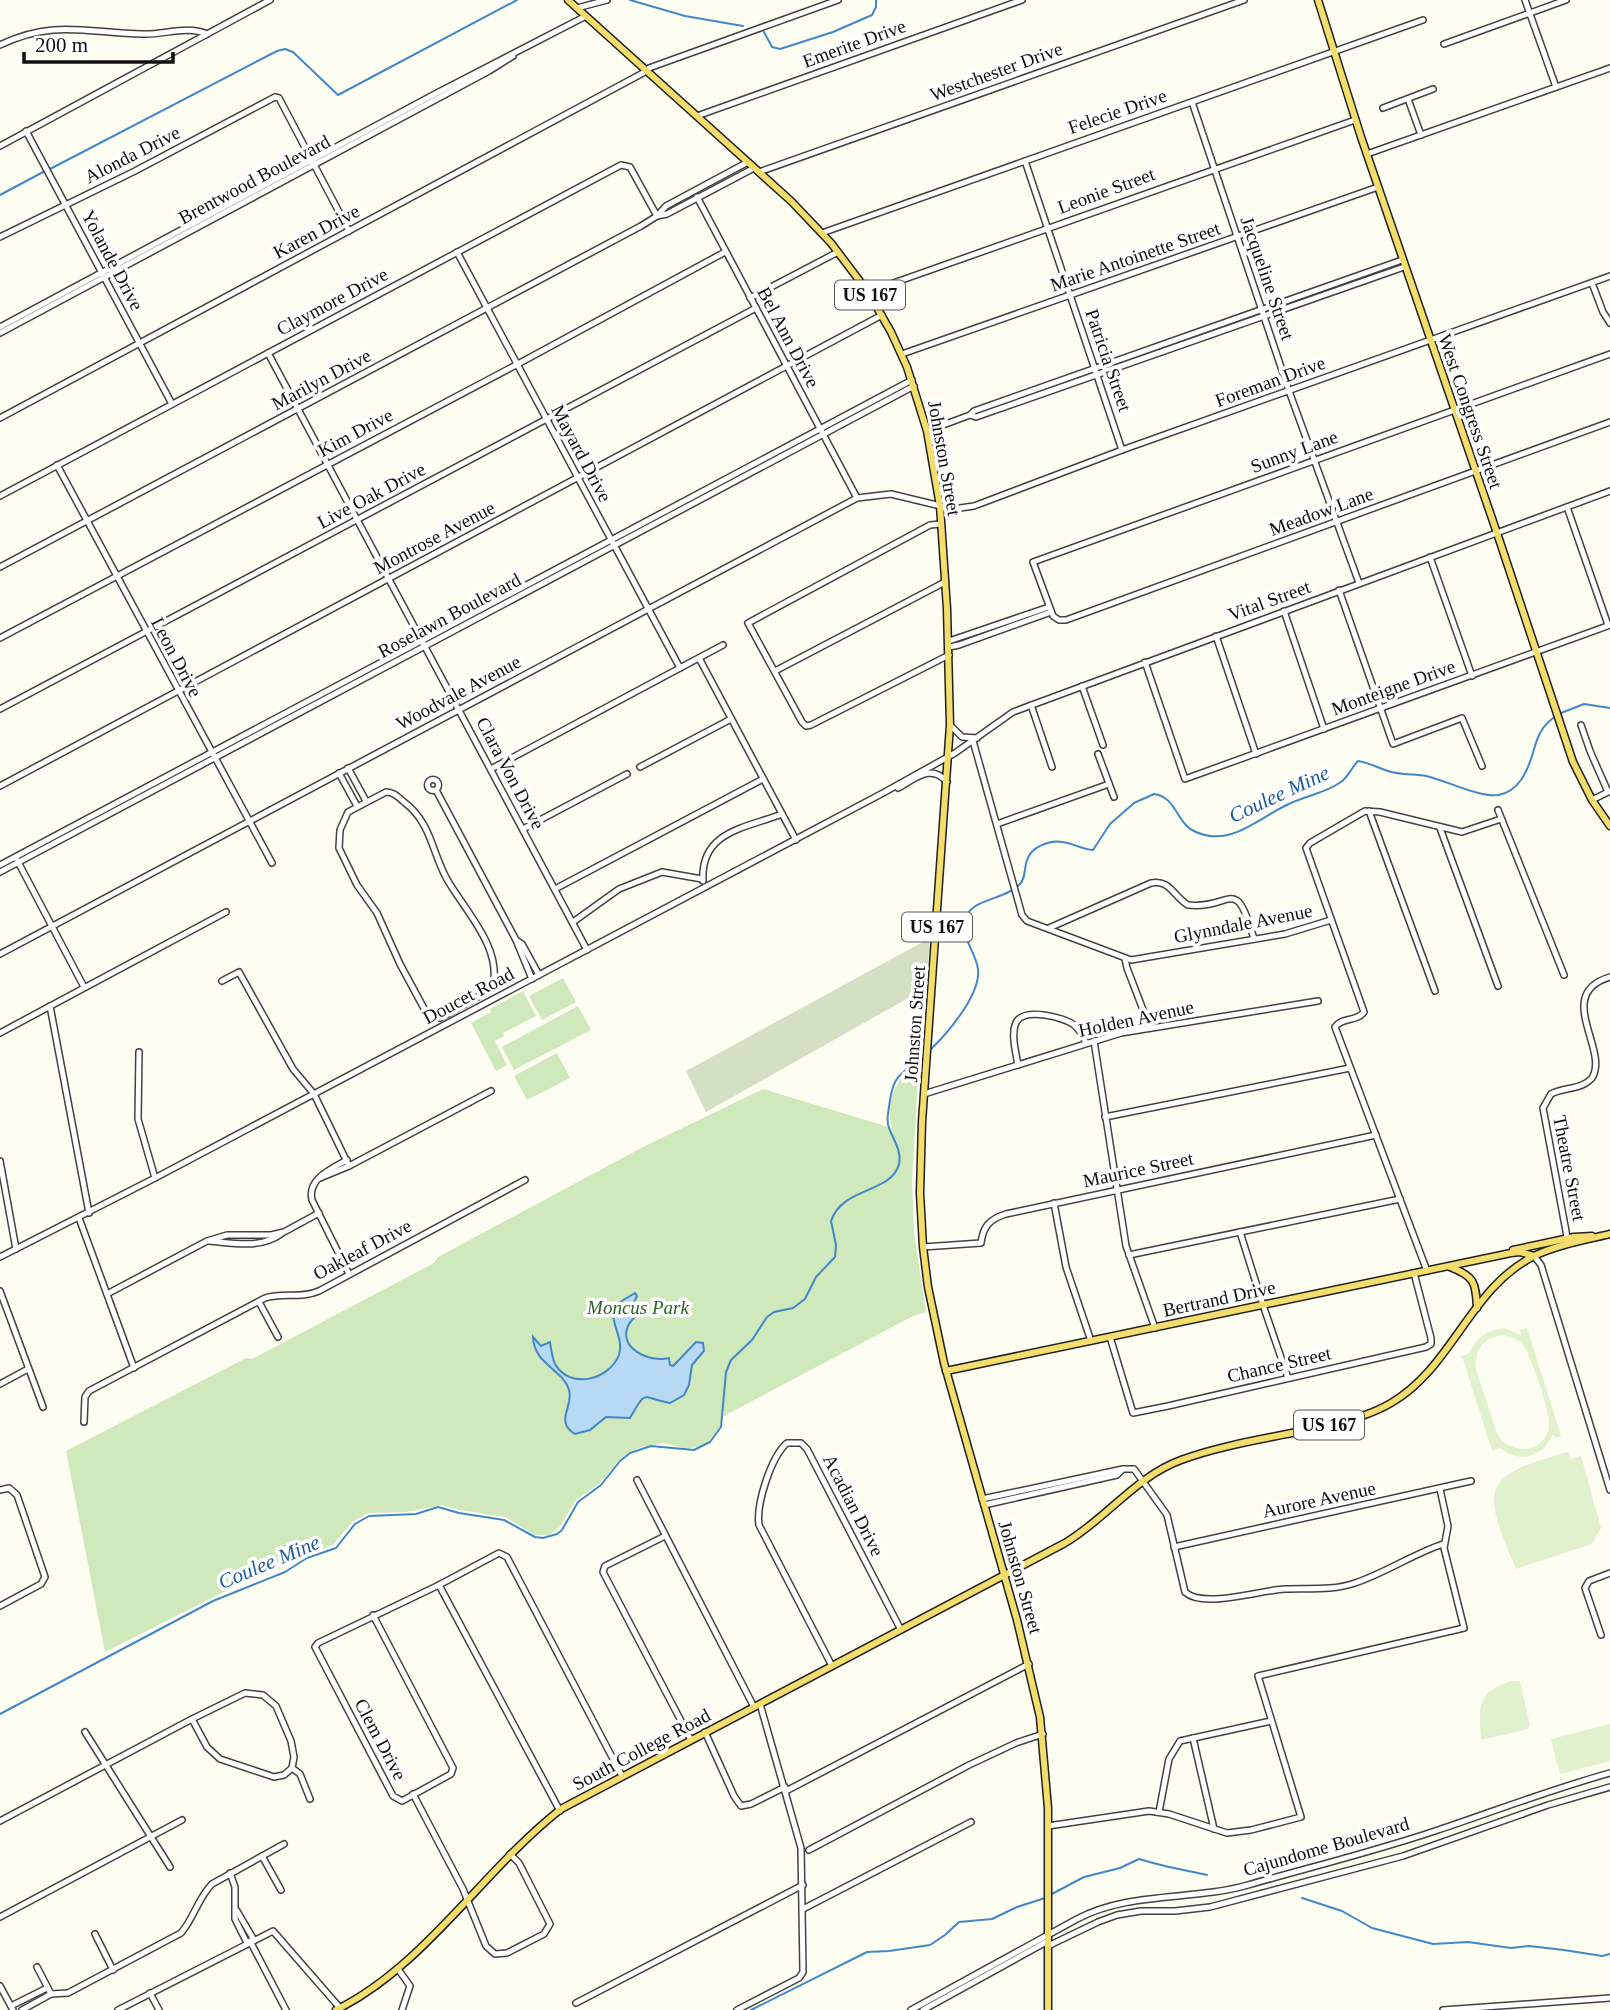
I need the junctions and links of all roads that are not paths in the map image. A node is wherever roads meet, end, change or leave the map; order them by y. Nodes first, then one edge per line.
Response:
1 (254, 0) edge
2 (270, 0) edge
3 (568, 0) edge
4 (607, 0) edge
5 (838, 0) edge
6 (1022, 0) edge
7 (1244, 0) edge
8 (1318, 0) edge
9 (1525, 0) edge
10 (1566, 0) edge
11 (258, 6) junction
12 (577, 8) junction
13 (1530, 13) junction
14 (586, 16) junction
15 (1423, 20) dead end
16 (207, 34) junction
17 (1444, 44) dead end
18 (0, 45) edge
19 (1336, 51) junction
20 (1610, 68) edge
21 (646, 70) junction
22 (1556, 87) junction
23 (1433, 89) dead end
24 (1408, 99) junction
25 (1192, 102) junction
26 (1382, 108) dead end
27 (697, 116) junction
28 (1355, 120) junction
29 (26, 131) junction
30 (1421, 135) junction
31 (0, 146) edge
32 (1367, 154) junction
33 (1025, 161) junction
34 (313, 162) junction
35 (754, 167) junction
36 (1214, 169) junction
37 (1378, 187) junction
38 (695, 195) junction
39 (65, 205) junction
40 (657, 216) junction
41 (1049, 228) junction
42 (349, 231) junction
43 (822, 233) junction
44 (1237, 236) junction
45 (0, 237) edge
46 (838, 251) junction
47 (457, 252) junction
48 (725, 252) junction
49 (1403, 263) junction
50 (103, 275) junction
51 (1610, 276) edge
52 (1592, 283) junction
53 (868, 292) junction
54 (1071, 295) junction
55 (750, 298) junction
56 (486, 308) junction
57 (756, 308) junction
58 (1263, 313) junction
59 (882, 315) junction
60 (1610, 323) edge
61 (0, 327) edge
62 (0, 333) edge
63 (1430, 342) junction
64 (139, 343) junction
65 (268, 353) junction
66 (1610, 354) edge
67 (902, 355) junction
68 (516, 365) junction
69 (787, 367) junction
70 (1097, 371) junction
71 (913, 383) junction
72 (1289, 391) junction
73 (172, 404) junction
74 (299, 409) junction
75 (1454, 410) junction
76 (0, 418) edge
77 (547, 419) junction
78 (1610, 422) edge
79 (821, 431) junction
80 (927, 431) junction
81 (1122, 450) junction
82 (1314, 461) junction
83 (328, 464) junction
84 (57, 466) junction
85 (1476, 472) junction
86 (578, 478) junction
87 (1610, 491) edge
88 (0, 496) edge
89 (857, 498) junction
90 (940, 506) junction
91 (1567, 507) junction
92 (358, 520) junction
93 (88, 521) junction
94 (1336, 522) junction
95 (941, 524) junction
96 (1497, 533) junction
97 (613, 542) junction
98 (1430, 557) junction
99 (0, 567) edge
100 (116, 576) junction
101 (390, 578) junction
102 (945, 582) junction
103 (1359, 583) junction
104 (1339, 590) junction
105 (648, 608) junction
106 (1050, 610) junction
107 (1284, 611) junction
108 (1609, 625) edge
109 (146, 633) junction
110 (1216, 636) junction
111 (0, 638) edge
112 (424, 643) junction
113 (949, 644) junction
114 (723, 645) dead end
115 (1535, 652) junction
116 (949, 655) junction
117 (699, 658) junction
118 (1145, 662) junction
119 (680, 668) junction
120 (775, 671) junction
121 (1472, 676) junction
122 (1082, 686) junction
123 (178, 692) junction
124 (1031, 705) junction
125 (0, 709) edge
126 (459, 709) junction
127 (1380, 709) junction
128 (731, 719) junction
129 (950, 725) junction
130 (1581, 725) dead end
131 (1324, 729) junction
132 (975, 739) junction
133 (1103, 745) dead end
134 (1098, 754) dead end
135 (1256, 754) junction
136 (213, 755) junction
137 (948, 757) junction
138 (1482, 766) dead end
139 (640, 767) dead end
140 (1052, 767) dead end
141 (348, 768) junction
142 (492, 769) junction
143 (339, 773) junction
144 (626, 774) dead end
145 (763, 779) junction
146 (947, 782) junction
147 (1109, 784) junction
148 (0, 786) edge
149 (436, 790) dead end
150 (1609, 791) edge
151 (1114, 797) dead end
152 (1592, 800) junction
153 (366, 801) junction
154 (357, 806) junction
155 (1498, 810) dead end
156 (1369, 811) junction
157 (782, 814) junction
158 (1501, 819) junction
159 (249, 821) junction
160 (826, 823) junction
161 (997, 824) junction
162 (1610, 826) edge
163 (1440, 828) junction
164 (523, 829) junction
165 (796, 839) junction
166 (17, 860) junction
167 (272, 863) dead end
168 (0, 865) edge
169 (0, 872) edge
170 (702, 879) junction
171 (705, 887) junction
172 (555, 889) junction
173 (226, 912) dead end
174 (1331, 920) junction
175 (573, 922) junction
176 (51, 926) junction
177 (1049, 928) junction
178 (1254, 939) junction
179 (516, 940) junction
180 (587, 950) junction
181 (0, 954) edge
182 (1125, 959) junction
183 (539, 975) junction
184 (1564, 975) dead end
185 (1610, 977) edge
186 (532, 979) junction
187 (222, 981) dead end
188 (1498, 986) dead end
189 (84, 988) junction
190 (492, 989) junction
191 (1435, 991) dead end
192 (496, 998) junction
193 (1318, 1001) dead end
194 (50, 1006) junction
195 (1150, 1028) junction
196 (0, 1033) edge
197 (1094, 1041) junction
198 (1086, 1043) junction
199 (139, 1052) dead end
200 (1018, 1065) junction
201 (1350, 1068) junction
202 (491, 1091) dead end
203 (314, 1094) junction
204 (924, 1094) junction
205 (1105, 1117) junction
206 (1376, 1135) junction
207 (0, 1160) edge
208 (348, 1163) junction
209 (156, 1178) junction
210 (525, 1180) dead end
211 (1116, 1189) junction
212 (1400, 1199) junction
213 (1054, 1203) junction
214 (89, 1213) junction
215 (319, 1213) junction
216 (79, 1218) junction
217 (1240, 1232) junction
218 (1609, 1235) edge
219 (1568, 1241) junction
220 (923, 1247) junction
221 (16, 1249) junction
222 (1129, 1255) junction
223 (1498, 1255) junction
224 (1534, 1256) junction
225 (0, 1257) edge
226 (1448, 1266) junction
227 (1427, 1271) junction
228 (1414, 1273) junction
229 (349, 1275) junction
230 (0, 1292) edge
231 (107, 1294) junction
232 (259, 1302) junction
233 (1263, 1306) junction
234 (1477, 1308) junction
235 (7, 1311) junction
236 (0, 1315) edge
237 (1154, 1328) junction
238 (278, 1337) dead end
239 (1110, 1337) junction
240 (1091, 1341) junction
241 (134, 1368) junction
242 (28, 1369) junction
243 (946, 1371) junction
244 (1288, 1378) junction
245 (0, 1384) edge
246 (43, 1407) dead end
247 (84, 1422) dead end
248 (638, 1480) dead end
249 (1143, 1480) junction
250 (1471, 1481) dead end
251 (1440, 1489) junction
252 (0, 1490) edge
253 (1610, 1490) edge
254 (983, 1502) junction
255 (665, 1536) junction
256 (1443, 1544) junction
257 (1174, 1547) junction
258 (1610, 1573) edge
259 (1003, 1574) junction
260 (439, 1585) junction
261 (0, 1606) edge
262 (373, 1615) junction
263 (901, 1630) junction
264 (1601, 1635) dead end
265 (1029, 1664) junction
266 (832, 1666) junction
267 (757, 1705) junction
268 (192, 1719) junction
269 (1271, 1721) junction
270 (85, 1732) dead end
271 (705, 1732) junction
272 (1043, 1734) junction
273 (1193, 1738) junction
274 (691, 1740) junction
275 (106, 1765) junction
276 (292, 1768) junction
277 (1610, 1773) edge
278 (622, 1776) junction
279 (1610, 1787) edge
280 (786, 1789) junction
281 (413, 1794) junction
282 (310, 1799) dead end
283 (560, 1811) junction
284 (1159, 1812) junction
285 (181, 1820) dead end
286 (0, 1821) edge
287 (971, 1822) dead end
288 (1048, 1826) junction
289 (1214, 1829) junction
290 (151, 1837) junction
291 (284, 1844) dead end
292 (1375, 1849) junction
293 (808, 1850) dead end
294 (510, 1854) junction
295 (262, 1856) junction
296 (1379, 1862) junction
297 (170, 1867) dead end
298 (230, 1873) junction
299 (803, 1885) junction
300 (1232, 1889) junction
301 (281, 1891) dead end
302 (466, 1900) junction
303 (1235, 1900) junction
304 (803, 1909) junction
305 (0, 1917) edge
306 (95, 1934) dead end
307 (1048, 1940) junction
308 (250, 1941) junction
309 (37, 1967) dead end
310 (398, 1969) junction
311 (113, 1970) junction
312 (0, 1986) edge
313 (49, 1991) junction
314 (150, 1993) junction
315 (1610, 1998) edge
316 (576, 2003) dead end
317 (12, 2008) edge
318 (338, 2009) edge
319 (22, 2010) edge
320 (118, 2010) edge
321 (159, 2010) edge
322 (286, 2010) edge
323 (402, 2010) edge
324 (737, 2010) edge
325 (911, 2010) edge
326 (923, 2010) edge
327 (1048, 2010) edge
328 (1443, 2010) edge

1 - 11 street
2 - 11 street
3 - 12 main road, Johnston Street / US 167
4 - 12 street
5 - 21 street, Karen Drive
6 - 27 street, Emerite Drive
7 - 35 street, Westchester Drive
8 - 19 main road, West Congress Street
9 - 13 street
10 - 13 street
11 - 16 street
12 - 14 main road, Johnston Street / US 167
13 - 17 street
13 - 22 street
14 - 21 main road, Johnston Street / US 167
14 - 34 street, Brentwood Boulevard
15 - 19 street, Felecie Drive
16 - 18 street
16 - 29 street
19 - 25 street, Felecie Drive
19 - 28 main road, West Congress Street
20 - 22 street
21 - 27 main road, Johnston Street / US 167
21 - 42 street, Karen Drive
22 - 30 street
23 - 24 street
24 - 26 street
24 - 30 street
25 - 33 street, Felecie Drive
25 - 36 street, Jacqueline Street
27 - 35 main road, Johnston Street / US 167
28 - 32 main road, West Congress Street
28 - 36 street, Leonie Street
29 - 31 street
29 - 39 street, Yolande Drive
30 - 32 street
32 - 37 main road, West Congress Street
33 - 41 street, Patricia Street
33 - 43 street, Felecie Drive
34 - 39 street, Alonda Drive
34 - 42 street
34 - 50 street, Brentwood Boulevard
35 - 38 street, Marilyn Drive
35 - 43 main road, Johnston Street / US 167
36 - 41 street, Leonie Street
36 - 44 street, Jacqueline Street
37 - 44 street, Marie Antoinette Street
37 - 49 main road, West Congress Street
38 - 40 street, Marilyn Drive
38 - 48 street, Bel Ann Drive
39 - 45 street, Alonda Drive
39 - 50 street, Yolande Drive
40 - 47 street, Claymore Drive
40 - 56 street, Marilyn Drive
41 - 53 street, Leonie Street
41 - 54 street, Patricia Street
42 - 64 street, Karen Drive
43 - 46 main road, Johnston Street / US 167
44 - 54 street, Marie Antoinette Street
44 - 58 street, Jacqueline Street
46 - 53 main road, Johnston Street / US 167
46 - 55 street
47 - 56 street, Mayard Drive
47 - 65 street, Claymore Drive
48 - 55 street, Bel Ann Drive
48 - 68 street, Kim Drive
49 - 58 street
49 - 63 main road, West Congress Street
50 - 61 street, Brentwood Boulevard
50 - 62 street, Brentwood Boulevard
50 - 64 street, Yolande Drive
51 - 52 street, Foreman Drive
52 - 60 street
52 - 63 street, Foreman Drive
53 - 59 main road, Johnston Street / US 167
54 - 67 street, Marie Antoinette Street
54 - 70 street, Patricia Street
55 - 57 street, Bel Ann Drive
56 - 68 street, Mayard Drive
56 - 74 street, Marilyn Drive
57 - 69 street, Bel Ann Drive
57 - 77 street, Live Oak Drive
58 - 70 street
58 - 72 street, Jacqueline Street
59 - 67 main road, Johnston Street / US 167
59 - 69 street, Montrose Avenue
63 - 72 street, Foreman Drive
63 - 75 main road, West Congress Street
64 - 73 street, Yolande Drive
64 - 76 street, Karen Drive
65 - 73 street, Claymore Drive
65 - 74 street, Clara Von Drive
66 - 75 street, Sunny Lane
67 - 71 main road, Johnston Street / US 167
68 - 77 street, Mayard Drive
68 - 83 street, Kim Drive
69 - 79 street, Bel Ann Drive
69 - 86 street, Montrose Avenue
70 - 80 street
70 - 81 street, Patricia Street
71 - 79 street, Roselawn Boulevard
71 - 80 main road, Johnston Street / US 167
72 - 81 street, Foreman Drive
72 - 82 street, Jacqueline Street
73 - 84 street, Claymore Drive
74 - 83 street, Clara Von Drive
74 - 93 street, Marilyn Drive
75 - 82 street, Sunny Lane
75 - 85 main road, West Congress Street
77 - 86 street, Mayard Drive
77 - 92 street, Live Oak Drive
78 - 85 street, Meadow Lane
79 - 89 street, Bel Ann Drive
79 - 97 street, Roselawn Boulevard
80 - 90 main road, Johnston Street / US 167
81 - 90 street, Foreman Drive
82 - 94 street, Jacqueline Street
82 - 106 street, Sunny Lane
83 - 92 street, Clara Von Drive
83 - 100 street, Kim Drive
84 - 88 street, Claymore Drive
84 - 93 street, Leon Drive
85 - 94 street, Meadow Lane
85 - 96 main road, West Congress Street
86 - 97 street, Mayard Drive
86 - 101 street, Montrose Avenue
87 - 91 street, Vital Street
89 - 90 street, Woodvale Avenue
89 - 105 street, Woodvale Avenue
90 - 95 main road, Johnston Street / US 167
91 - 96 street, Vital Street
91 - 108 street
92 - 101 street, Clara Von Drive
92 - 109 street, Live Oak Drive
93 - 99 street, Marilyn Drive
93 - 100 street, Leon Drive
94 - 103 street, Jacqueline Street
94 - 106 street, Meadow Lane
95 - 102 main road, Johnston Street / US 167
95 - 120 street
96 - 98 street, Vital Street
96 - 115 main road, West Congress Street
97 - 105 street, Mayard Drive
97 - 112 street, Roselawn Boulevard
98 - 103 street, Vital Street
98 - 121 street
100 - 109 street, Leon Drive
100 - 111 street, Kim Drive
101 - 112 street, Clara Von Drive
101 - 123 street, Montrose Avenue
102 - 113 main road, Johnston Street / US 167
102 - 120 street
103 - 104 street, Vital Street
104 - 107 street, Vital Street
104 - 127 street
105 - 119 street, Mayard Drive
105 - 126 street, Woodvale Avenue
106 - 113 street
107 - 110 street, Vital Street
107 - 131 street
108 - 115 street, Monteigne Drive
109 - 123 street, Leon Drive
109 - 125 street, Live Oak Drive
110 - 118 street, Vital Street
110 - 135 street
112 - 126 street, Clara Von Drive
112 - 136 street, Roselawn Boulevard
113 - 116 main road, Johnston Street / US 167
114 - 117 street
115 - 121 street, Monteigne Drive
115 - 152 main road, West Congress Street
116 - 120 street
116 - 129 main road, Johnston Street / US 167
117 - 119 street
117 - 128 street
118 - 122 street, Vital Street
118 - 135 street, Monteigne Drive
119 - 142 street
121 - 127 street, Monteigne Drive
122 - 124 street, Vital Street
122 - 133 street
123 - 136 street, Leon Drive
123 - 148 street, Montrose Avenue
124 - 132 street, Vital Street
124 - 140 street
126 - 141 street, Woodvale Avenue
126 - 142 street, Clara Von Drive
127 - 131 street, Monteigne Drive
127 - 138 street
128 - 139 street
128 - 145 street
129 - 132 street
129 - 137 main road, Johnston Street / US 167
130 - 150 street
131 - 135 street, Monteigne Drive
132 - 137 street, Vital Street
132 - 161 street
134 - 147 street
136 - 159 street, Leon Drive
136 - 166 street, Roselawn Boulevard
137 - 146 main road, Johnston Street / US 167
137 - 160 street, Doucet Road
141 - 143 street, Woodvale Avenue
141 - 153 street
142 - 164 street, Clara Von Drive
143 - 154 street
143 - 159 street, Woodvale Avenue
144 - 164 street
145 - 157 street
145 - 172 street
146 - 160 street
146 - 204 main road, Johnston Street / US 167
147 - 151 street
147 - 161 street
149 - 179 street
150 - 152 street
152 - 162 main road, West Congress Street
153 - 154 street
153 - 190 street
154 - 190 street
155 - 158 street
156 - 163 street
156 - 174 street, Glynndale Avenue
156 - 191 street
157 - 165 street
157 - 170 street
158 - 163 street
158 - 184 street
159 - 167 street, Leon Drive
159 - 176 street, Woodvale Avenue
160 - 165 street, Doucet Road
161 - 177 street
163 - 188 street
164 - 172 street, Clara Von Drive
165 - 171 street, Doucet Road
166 - 168 street, Roselawn Boulevard
166 - 169 street, Roselawn Boulevard
166 - 176 street
170 - 171 street
170 - 175 street
171 - 180 street, Doucet Road
172 - 175 street, Clara Von Drive
173 - 189 street
174 - 178 street, Glynndale Avenue
174 - 201 street
175 - 180 street, Clara Von Drive
176 - 181 street, Woodvale Avenue
176 - 189 street
177 - 178 street
177 - 182 street
178 - 182 street, Glynndale Avenue
179 - 183 street
179 - 186 street
180 - 183 street, Doucet Road
182 - 195 street
183 - 186 street, Doucet Road
185 - 219 street, Theatre Street
186 - 192 street, Doucet Road
187 - 203 street
189 - 194 street
190 - 192 street
192 - 203 street, Doucet Road
193 - 195 street, Holden Avenue
194 - 196 street
194 - 214 street
195 - 197 street, Holden Avenue
197 - 198 street, Holden Avenue
197 - 205 street
198 - 200 street, Holden Avenue
198 - 200 street
199 - 209 street
200 - 204 street, Holden Avenue
201 - 205 street
201 - 206 street
202 - 208 street
203 - 208 street
203 - 209 street, Doucet Road
204 - 220 main road, Johnston Street / US 167
205 - 211 street
206 - 211 street, Maurice Street
206 - 212 street
207 - 221 street
208 - 215 street
209 - 214 street, Doucet Road
210 - 229 street, Oakleaf Drive
211 - 213 street, Maurice Street
211 - 222 street
212 - 217 street
212 - 227 street
213 - 220 street, Maurice Street
213 - 240 street
214 - 216 street, Doucet Road
215 - 229 street
215 - 231 street
216 - 221 street, Doucet Road
216 - 231 street
217 - 222 street
217 - 233 street
218 - 219 main road, Bertrand Drive
219 - 223 main road, Bertrand Drive
219 - 224 main road, Bertrand Drive / US 167
220 - 243 main road, Johnston Street / US 167
221 - 225 street, Doucet Road
222 - 237 street
223 - 224 main road, Bertrand Drive
223 - 226 main road, Bertrand Drive
224 - 234 main road, US 167
224 - 253 street
226 - 227 main road, Bertrand Drive
226 - 234 main road
227 - 228 main road, Bertrand Drive
228 - 233 main road, Bertrand Drive
228 - 244 street, Chance Street
229 - 232 street, Oakleaf Drive
230 - 235 street
231 - 241 street
232 - 238 street
232 - 241 street, Oakleaf Drive
233 - 237 main road, Bertrand Drive
233 - 244 street
234 - 249 main road, US 167
235 - 236 street
235 - 242 street
237 - 239 main road, Bertrand Drive
239 - 240 main road, Bertrand Drive
239 - 244 street, Chance Street
240 - 243 main road, Bertrand Drive
241 - 247 street, Oakleaf Drive
242 - 245 street
242 - 246 street
243 - 254 main road, Johnston Street / US 167
248 - 255 street
249 - 254 street
249 - 257 street
249 - 259 main road, US 167
250 - 251 street, Aurore Avenue
251 - 256 street
251 - 257 street, Aurore Avenue
252 - 261 street
254 - 259 main road, Johnston Street / US 167
255 - 267 street
255 - 274 street
256 - 257 street
256 - 269 street
258 - 264 street
259 - 263 main road, South College Road
259 - 265 main road, Johnston Street
260 - 262 street
260 - 278 street
260 - 283 street
262 - 281 street
262 - 281 street, Clem Drive
263 - 266 main road, South College Road
263 - 266 street, Acadian Drive
265 - 272 main road, Johnston Street
265 - 280 street
266 - 267 main road, South College Road
267 - 271 main road, South College Road
267 - 280 street
268 - 275 street
268 - 276 street
268 - 276 street
269 - 273 street
269 - 289 street
270 - 275 street
271 - 274 main road, South College Road
271 - 280 street
272 - 288 main road, Johnston Street
272 - 293 street
273 - 284 street
273 - 289 street
274 - 278 main road, South College Road
275 - 286 street
275 - 290 street
276 - 282 street
277 - 292 street, Cajundome Boulevard
278 - 283 main road, South College Road
279 - 296 street, Cajundome Boulevard
280 - 299 street
281 - 302 street, Clem Drive
283 - 294 main road, South College Road
284 - 288 street
284 - 289 street
285 - 290 street
287 - 304 street
288 - 307 main road, Johnston Street
290 - 297 street
290 - 305 street
291 - 295 street
292 - 296 street
292 - 300 street, Cajundome Boulevard
294 - 302 main road, South College Road
294 - 302 street, Clem Drive
295 - 298 street
295 - 301 street
296 - 303 street, Cajundome Boulevard
298 - 308 street
298 - 311 street
299 - 304 street
299 - 316 street
300 - 303 street
300 - 307 street, Cajundome Boulevard
302 - 310 main road, South College Road
303 - 307 street, Cajundome Boulevard
304 - 324 street
306 - 311 street
307 - 325 street
307 - 326 street
307 - 327 main road, Johnston Street
308 - 314 street
308 - 318 street
308 - 322 street
309 - 313 street
310 - 318 main road, South College Road
310 - 323 street
311 - 313 street
312 - 317 street
313 - 317 street
313 - 319 street
314 - 320 street
314 - 321 street
315 - 328 street

